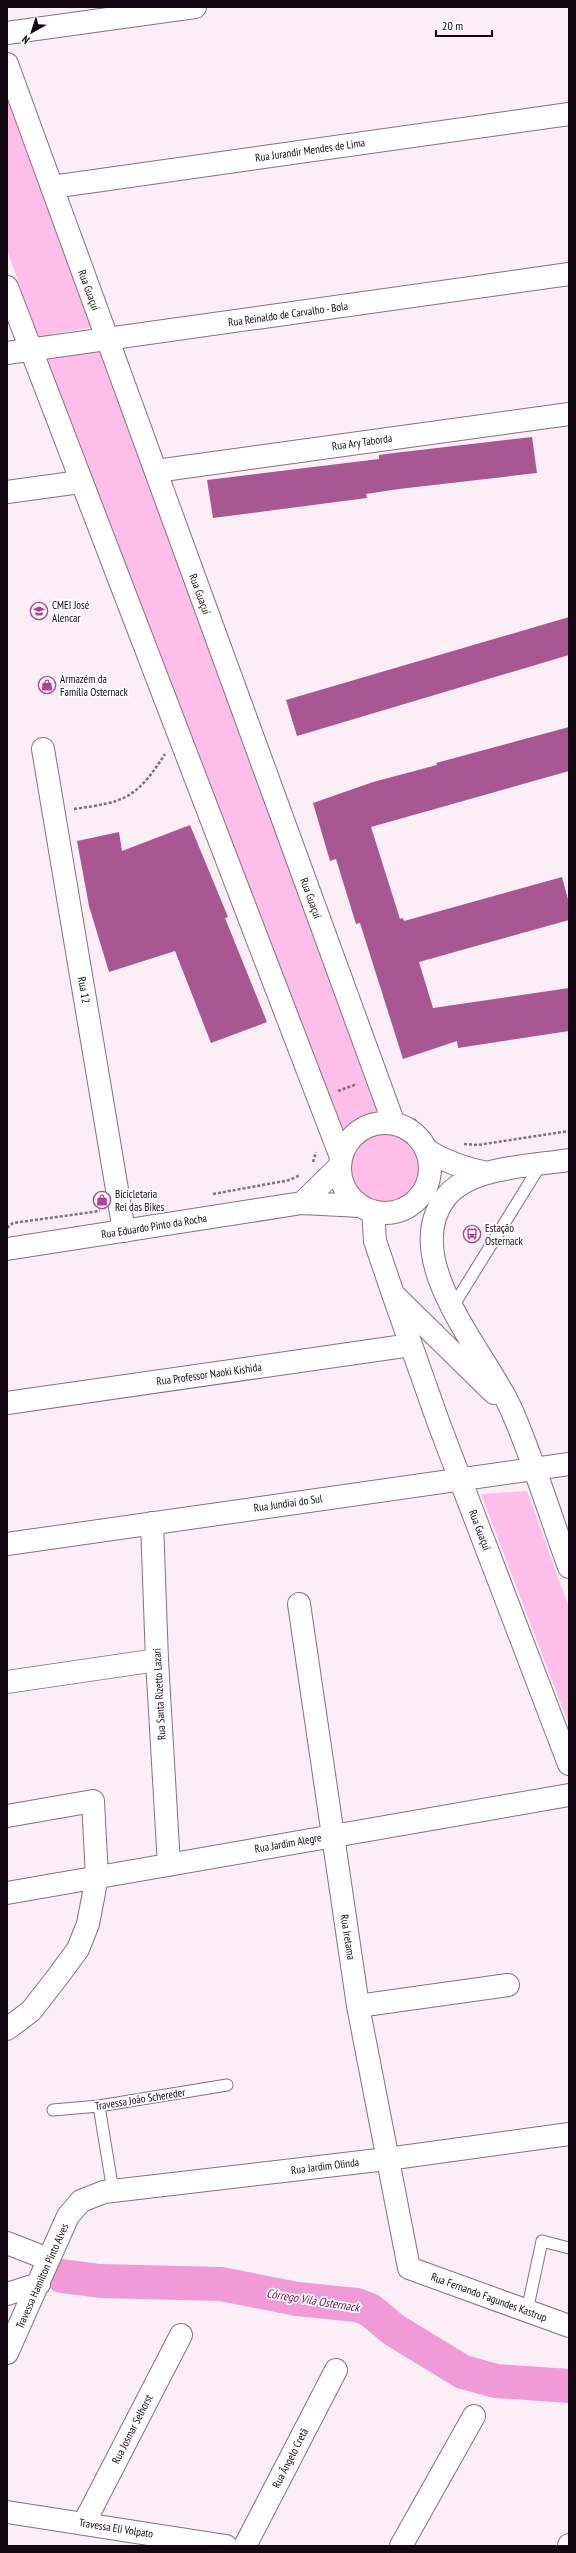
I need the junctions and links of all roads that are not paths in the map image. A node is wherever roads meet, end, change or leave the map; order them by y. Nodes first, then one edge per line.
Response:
1 (195, 7) edge
2 (7, 33) edge
3 (7, 64) edge
4 (569, 114) edge
5 (52, 186) junction
6 (569, 274) edge
7 (7, 287) edge
8 (107, 339) junction
9 (30, 350) junction
10 (7, 353) edge
11 (569, 414) edge
12 (156, 471) junction
13 (80, 482) junction
14 (7, 492) edge
15 (43, 749) dead end
16 (402, 1120) junction
17 (427, 1141) junction
18 (569, 1160) edge
19 (340, 1161) junction
20 (541, 1164) junction
21 (480, 1176) junction
22 (416, 1199) junction
23 (302, 1203) junction
24 (367, 1209) junction
25 (432, 1230) junction
26 (124, 1231) junction
27 (7, 1248) edge
28 (393, 1294) junction
29 (452, 1308) junction
30 (410, 1345) junction
31 (7, 1403) edge
32 (512, 1410) junction
33 (569, 1464) edge
34 (534, 1469) junction
35 (461, 1478) junction
36 (152, 1523) junction
37 (7, 1544) edge
38 (569, 1567) edge
39 (299, 1604) dead end
40 (157, 1660) junction
41 (7, 1682) edge
42 (569, 1764) edge
43 (569, 1795) edge
44 (7, 1816) edge
45 (333, 1835) junction
46 (169, 1865) junction
47 (97, 1877) junction
48 (7, 1894) edge
49 (508, 1985) dead end
50 (358, 2006) junction
51 (7, 2030) edge
52 (227, 2085) dead end
53 (99, 2106) junction
54 (53, 2110) dead end
55 (569, 2134) edge
56 (387, 2159) junction
57 (113, 2191) junction
58 (82, 2201) joint
59 (7, 2243) edge
60 (569, 2248) edge
61 (48, 2259) junction
62 (409, 2268) joint
63 (39, 2284) junction
64 (7, 2294) edge
65 (527, 2311) junction
66 (569, 2326) edge
67 (181, 2335) dead end
68 (7, 2353) edge
69 (336, 2370) dead end
70 (474, 2416) dead end
71 (7, 2512) edge
72 (84, 2523) junction
73 (226, 2546) edge
74 (245, 2546) edge
75 (401, 2546) edge

1 - 2 street
3 - 5 street, Rua Guaçuí
4 - 5 street, Rua Jurandir Mendes de Lima
5 - 8 street, Rua Guaçuí
6 - 8 street, Rua Reinaldo de Carvalho - Bola
7 - 9 street
8 - 9 street, Rua Reinaldo de Carvalho - Bola
8 - 12 street, Rua Guaçuí
9 - 10 street, Rua Reinaldo de Carvalho - Bola
9 - 13 street
11 - 12 street, Rua Ary Taborda
12 - 16 street, Rua Guaçuí
13 - 14 street
13 - 19 street
15 - 26 street, Rua 12
16 - 17 street
16 - 19 street
17 - 21 street
17 - 22 street
18 - 20 street
19 - 23 street
19 - 24 street
20 - 21 street
20 - 29 lane
21 - 22 street
21 - 25 street
22 - 24 street
22 - 25 street
23 - 24 street, Rua Eduardo Pinto da Rocha
23 - 26 street, Rua Eduardo Pinto da Rocha
24 - 28 street, Rua Guaçuí
25 - 29 street, Rua Guaçuí
26 - 27 street, Rua Eduardo Pinto da Rocha
28 - 29 street
28 - 30 street, Rua Guaçuí
28 - 32 street, Rua Guaçuí
29 - 32 street, Rua Guaçuí
30 - 31 street, Rua Professor Naoki Kishida
30 - 35 street, Rua Guaçuí
32 - 34 street, Rua Guaçuí
33 - 34 street, Rua Jundiaí do Sul
34 - 35 street, Rua Jundiaí do Sul
34 - 38 street, Rua Guaçuí
35 - 36 street, Rua Jundiaí do Sul
35 - 42 street, Rua Guaçuí
36 - 37 street, Rua Jundiaí do Sul
36 - 40 street, Rua Santa Rizetto Lazari
39 - 45 street, Rua Iretama
40 - 41 street
40 - 46 street, Rua Santa Rizetto Lazari
43 - 45 street, Rua Jardim Alegre
44 - 47 street
45 - 46 street, Rua Jardim Alegre
45 - 50 street, Rua Iretama
46 - 47 street, Rua Jardim Alegre
47 - 48 street, Rua Jardim Alegre
47 - 51 street
49 - 50 street
50 - 56 street, Rua Iretama
52 - 53 lane, Travessa João Schereder
53 - 54 lane, Travessa João Schereder
53 - 57 lane
55 - 56 street, Rua Jardim Olinda
56 - 57 street, Rua Jardim Olinda
56 - 62 street, Rua Iretama
57 - 58 street, Rua Jardim Olinda
58 - 61 street, Travessa Hamilton Pinto Alves
59 - 61 street
60 - 65 lane
61 - 63 street, Travessa Hamilton Pinto Alves
62 - 65 street, Rua Fernando Fagundes Kastrup
63 - 64 street
63 - 68 street, Travessa Hamilton Pinto Alves
65 - 66 street, Rua Fernando Fagundes Kastrup
67 - 72 street, Rua Josmar Selhorst
69 - 74 street, Rua Ângelo Cretã
70 - 75 street
71 - 72 street, Travessa Eli Volpato
72 - 73 street, Travessa Eli Volpato

